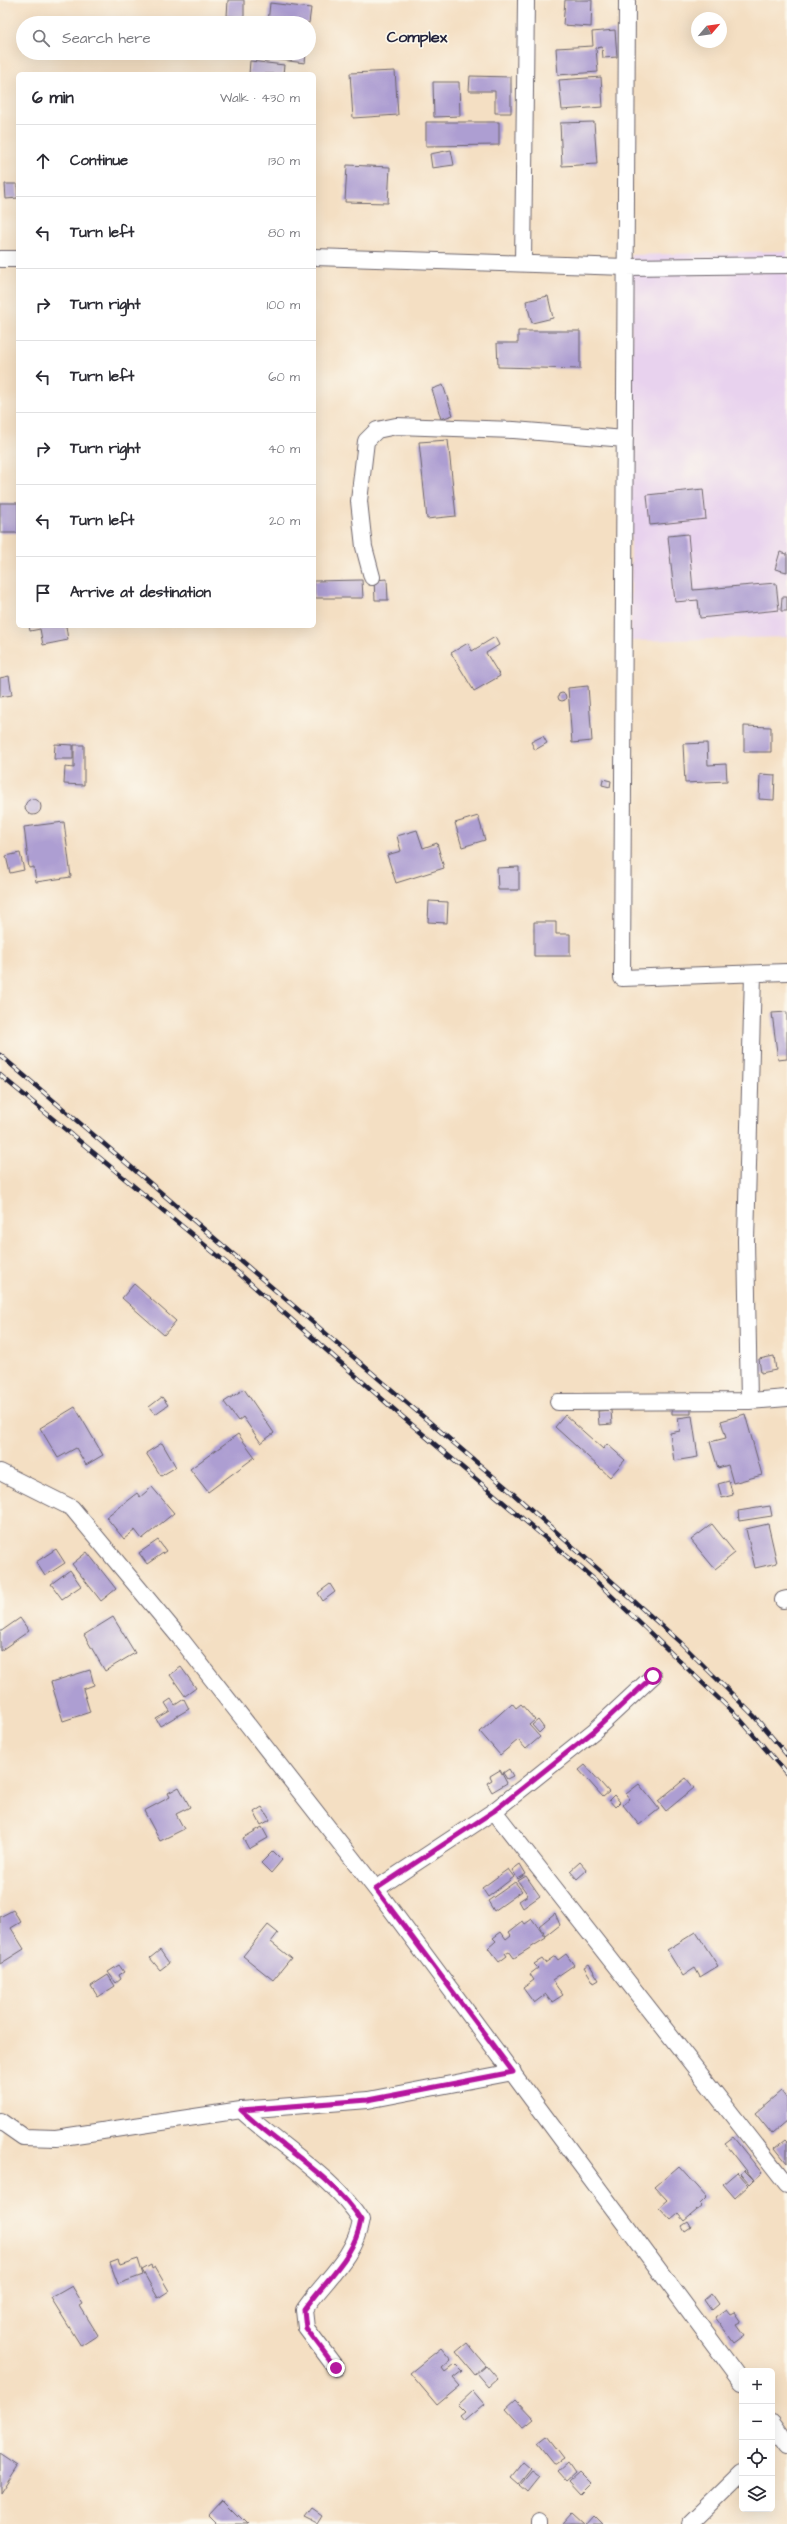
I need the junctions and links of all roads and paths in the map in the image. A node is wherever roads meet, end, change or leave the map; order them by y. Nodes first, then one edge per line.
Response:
1 (526, 0) edge
2 (627, 0) edge
3 (316, 257) edge
4 (0, 259) edge
5 (16, 259) edge
6 (524, 263) junction
7 (787, 265) edge
8 (626, 267) junction
9 (624, 439) junction
10 (372, 577) dead end
11 (787, 972) edge
12 (753, 974) junction
13 (787, 1398) edge
14 (749, 1400) junction
15 (558, 1402) dead end
16 (0, 1472) edge
17 (653, 1676) dead end
18 (494, 1811) junction
19 (376, 1889) junction
20 (513, 2072) junction
21 (241, 2110) junction
22 (0, 2121) edge
23 (787, 2185) edge
24 (336, 2368) dead end
25 (739, 2378) edge
26 (739, 2476) edge
27 (690, 2524) edge

1 - 6 street
2 - 8 street
3 - 6 street
4 - 5 street
6 - 8 street
7 - 8 street
8 - 9 street
9 - 10 street
9 - 12 street
11 - 12 street
12 - 14 street
13 - 14 street
14 - 15 street
16 - 19 street
17 - 18 street
18 - 19 street
18 - 23 street
19 - 20 street
20 - 21 street
20 - 25 street
21 - 22 street
21 - 24 street
26 - 27 street

